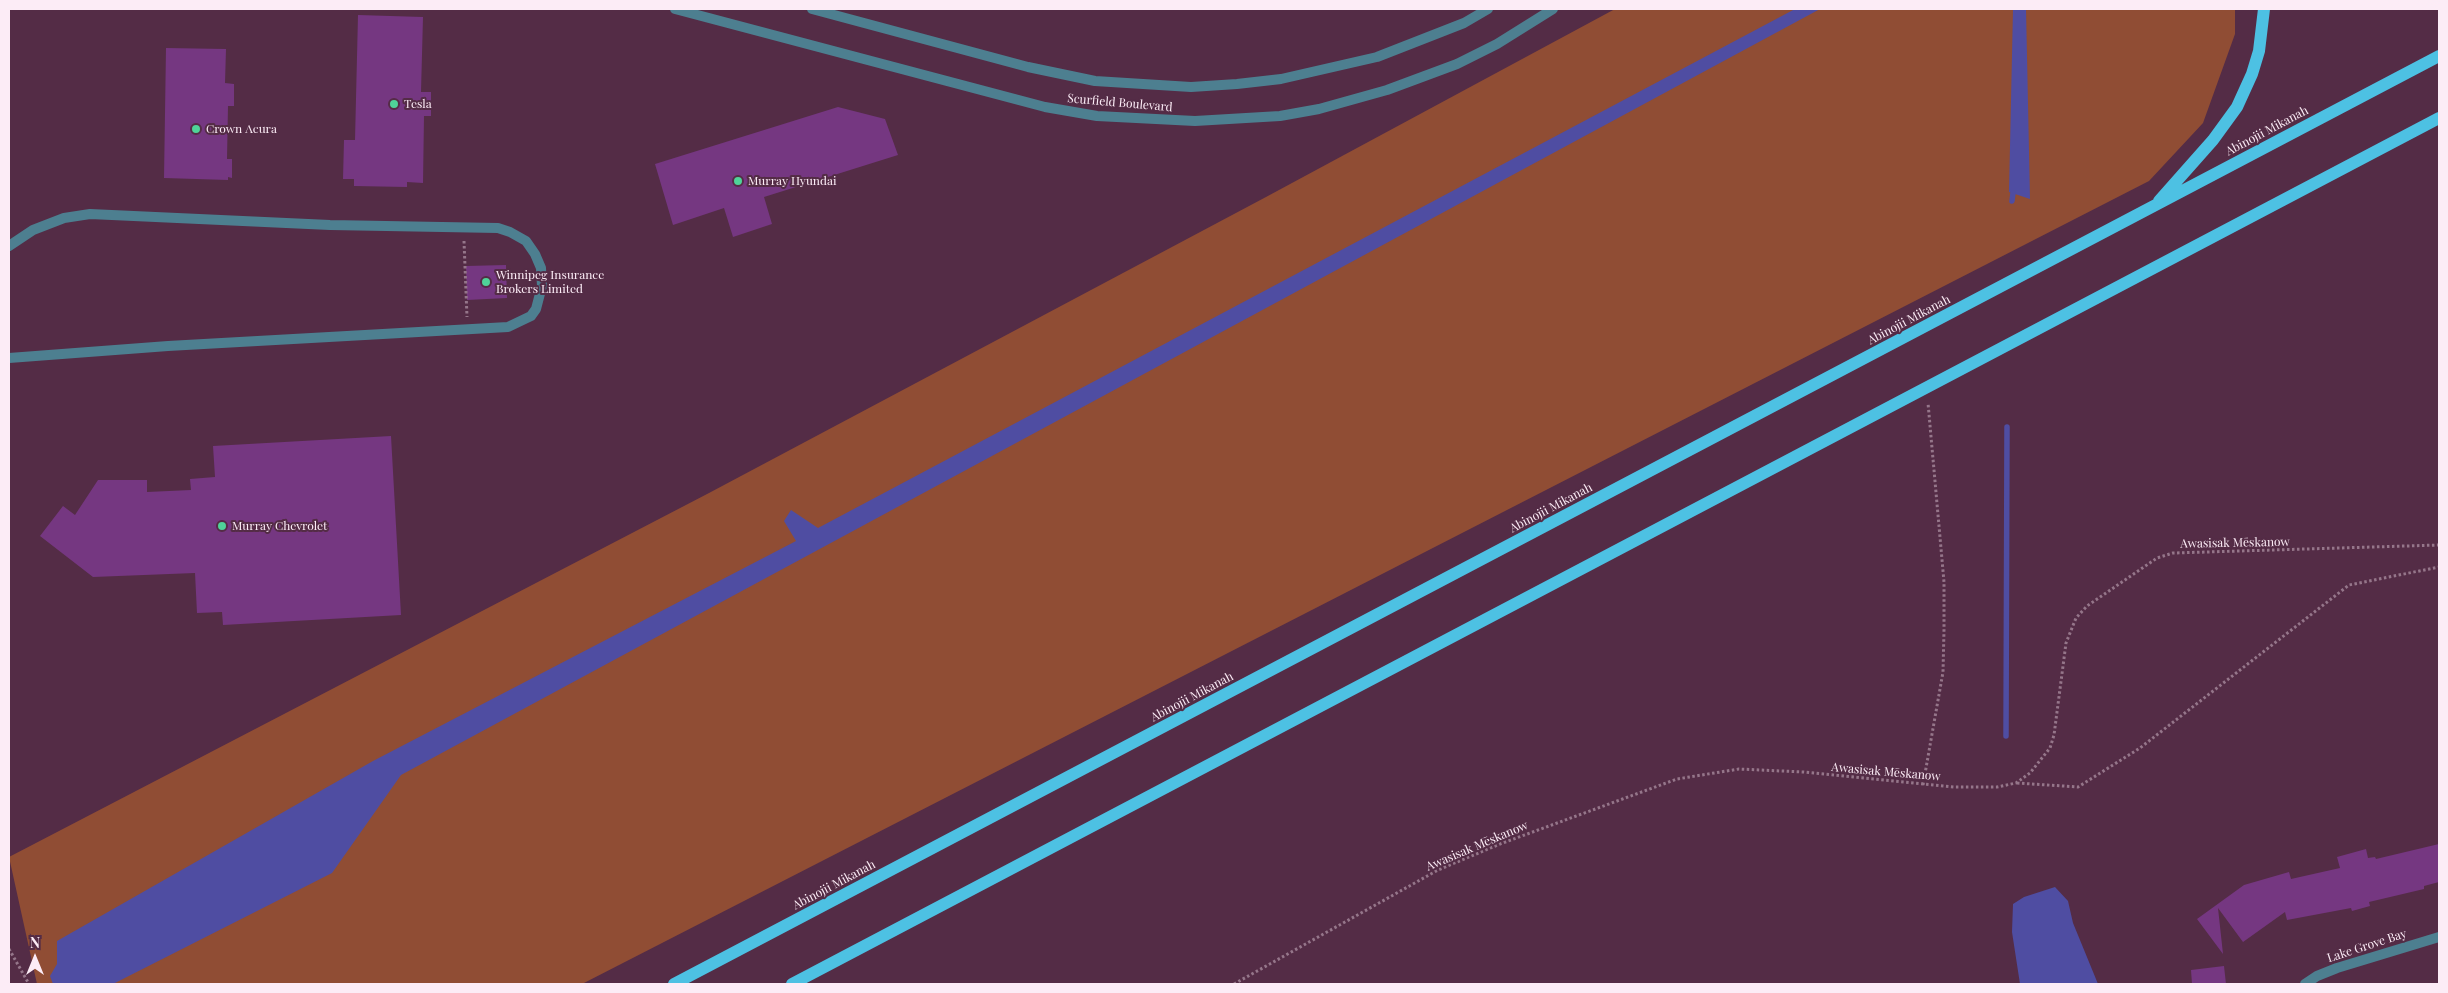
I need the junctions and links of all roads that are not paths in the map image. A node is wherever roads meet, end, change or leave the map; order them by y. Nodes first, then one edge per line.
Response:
1 (675, 9) edge
2 (812, 9) edge
3 (1488, 9) edge
4 (1552, 9) edge
5 (2264, 9) edge
6 (2439, 56) edge
7 (2439, 118) edge
8 (2156, 205) junction
9 (9, 246) edge
10 (9, 358) edge
11 (2439, 937) edge
12 (674, 984) edge
13 (792, 984) edge
14 (2305, 984) edge

1 - 4 street, Scurfield Boulevard
2 - 3 street, Scurfield Boulevard
5 - 8 main road
6 - 8 main road, Abinojii Mikanah
7 - 13 main road
8 - 12 main road, Abinojii Mikanah
9 - 10 street
11 - 14 street, Lake Grove Bay

